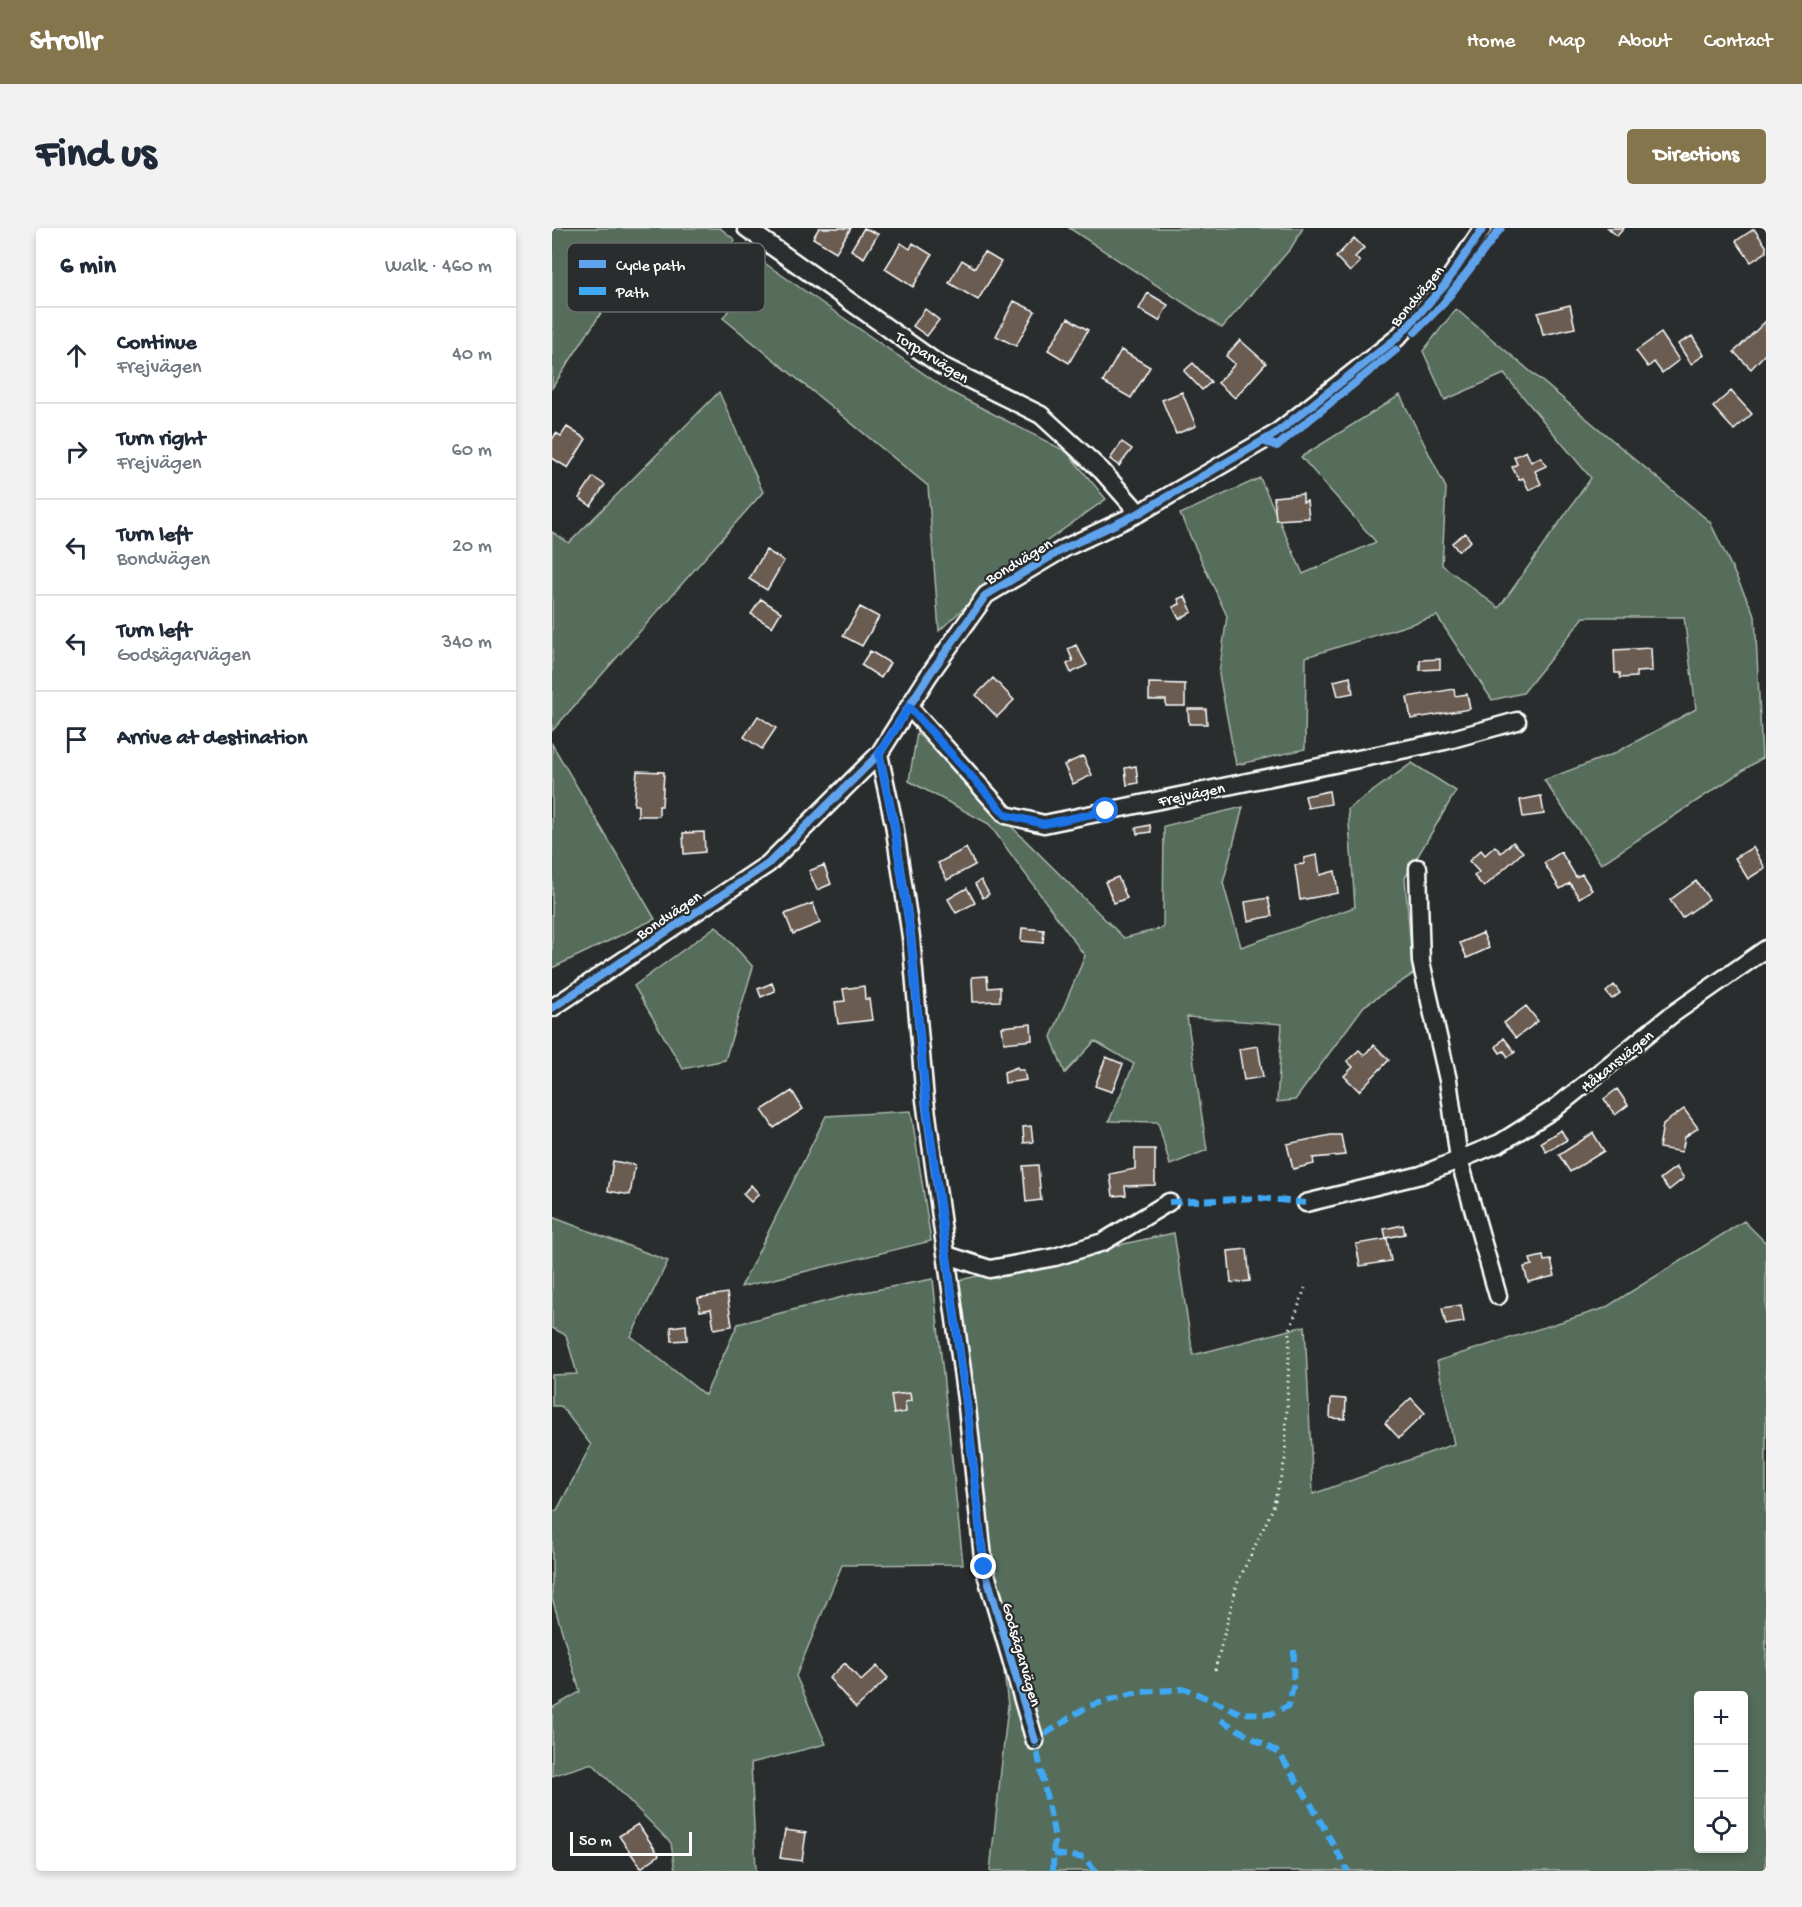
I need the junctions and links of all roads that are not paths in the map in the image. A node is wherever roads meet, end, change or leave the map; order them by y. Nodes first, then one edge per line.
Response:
1 (746, 228) edge
2 (1483, 228) edge
3 (1139, 513) junction
4 (909, 707) junction
5 (1517, 721) dead end
6 (879, 754) junction
7 (1418, 868) dead end
8 (1766, 949) edge
9 (552, 1008) edge
10 (1459, 1159) junction
11 (1169, 1202) dead end
12 (1306, 1203) dead end
13 (947, 1254) junction
14 (1498, 1296) dead end
15 (1035, 1741) dead end

1 - 3 street, Torparvägen
2 - 3 street, Bondvägen
3 - 4 street, Bondvägen
4 - 5 street, Frejvägen
4 - 6 street, Bondvägen
6 - 9 street, Bondvägen
6 - 13 street, Godsägarvägen
7 - 10 street
8 - 10 street, Håkansvägen
10 - 12 street, Håkansvägen
10 - 14 street
11 - 13 street
13 - 15 street, Godsägarvägen

